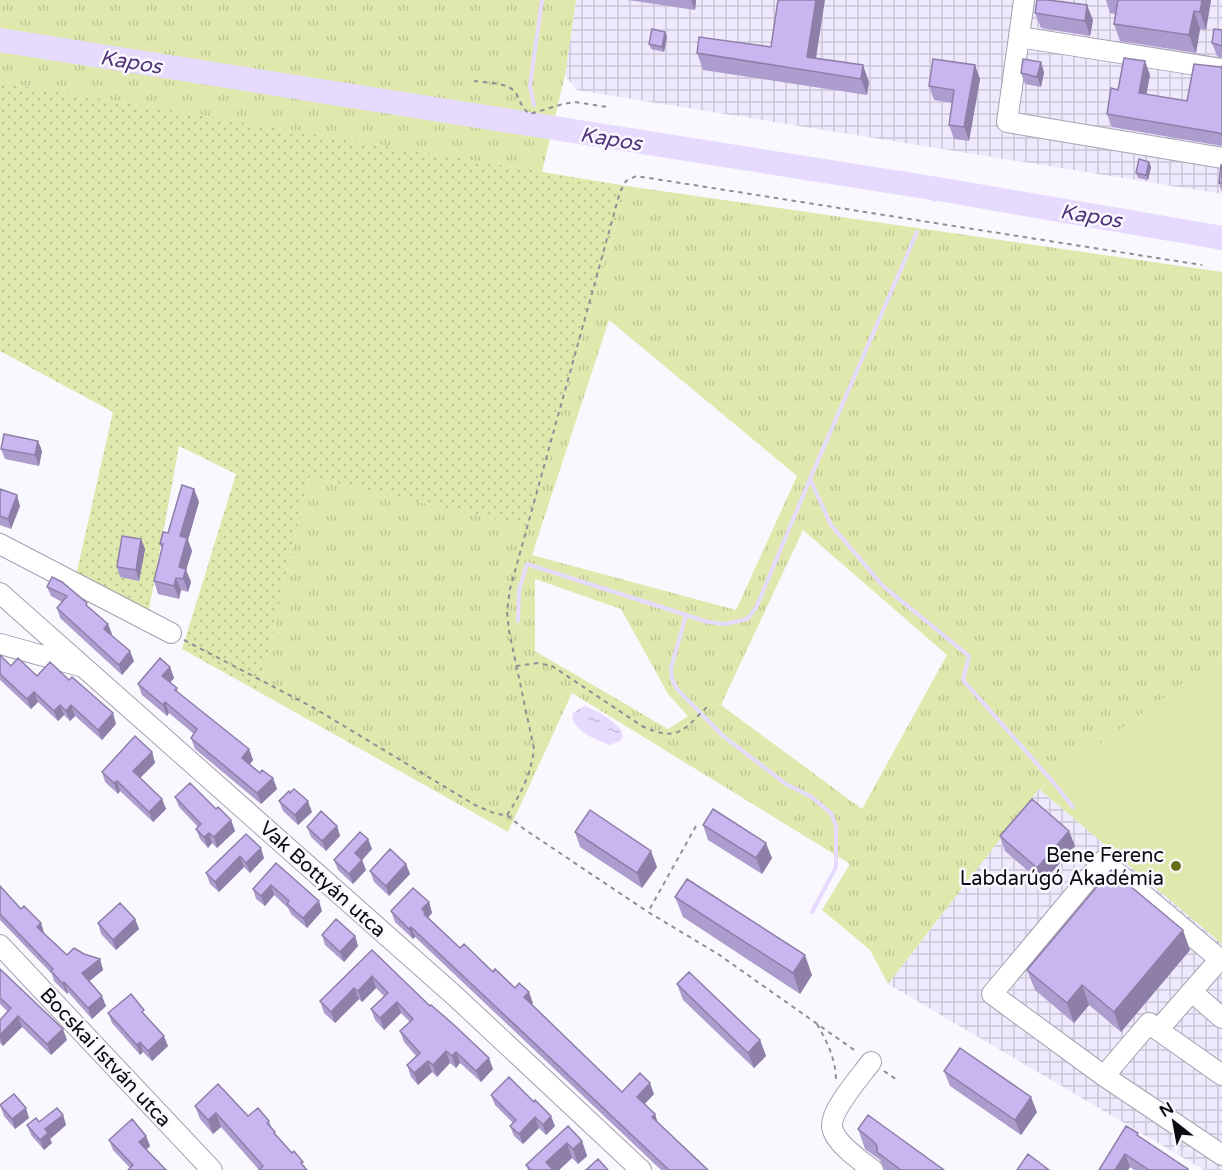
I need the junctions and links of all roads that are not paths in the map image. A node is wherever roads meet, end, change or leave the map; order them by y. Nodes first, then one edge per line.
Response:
1 (1024, 0) edge
2 (1019, 37) junction
3 (1222, 69) edge
4 (1222, 158) edge
5 (0, 544) edge
6 (0, 593) edge
7 (171, 633) road end
8 (0, 644) edge
9 (85, 668) junction
10 (0, 945) edge
11 (1221, 960) edge
12 (1192, 992) junction
13 (1222, 1018) edge
14 (1158, 1030) junction
15 (871, 1062) road end
16 (1222, 1075) edge
17 (1104, 1076) junction
18 (1222, 1155) edge
19 (212, 1170) edge
20 (641, 1170) edge
21 (873, 1170) edge

1 - 2 street
2 - 3 street
2 - 4 street
5 - 7 street
6 - 9 street, Vak Bottyán utca
8 - 9 street
9 - 20 street, Vak Bottyán utca
10 - 19 street, Bocskai István utca
11 - 12 street
11 - 17 street
12 - 13 street
12 - 14 street
14 - 16 street
14 - 17 street
15 - 21 street
17 - 18 street

